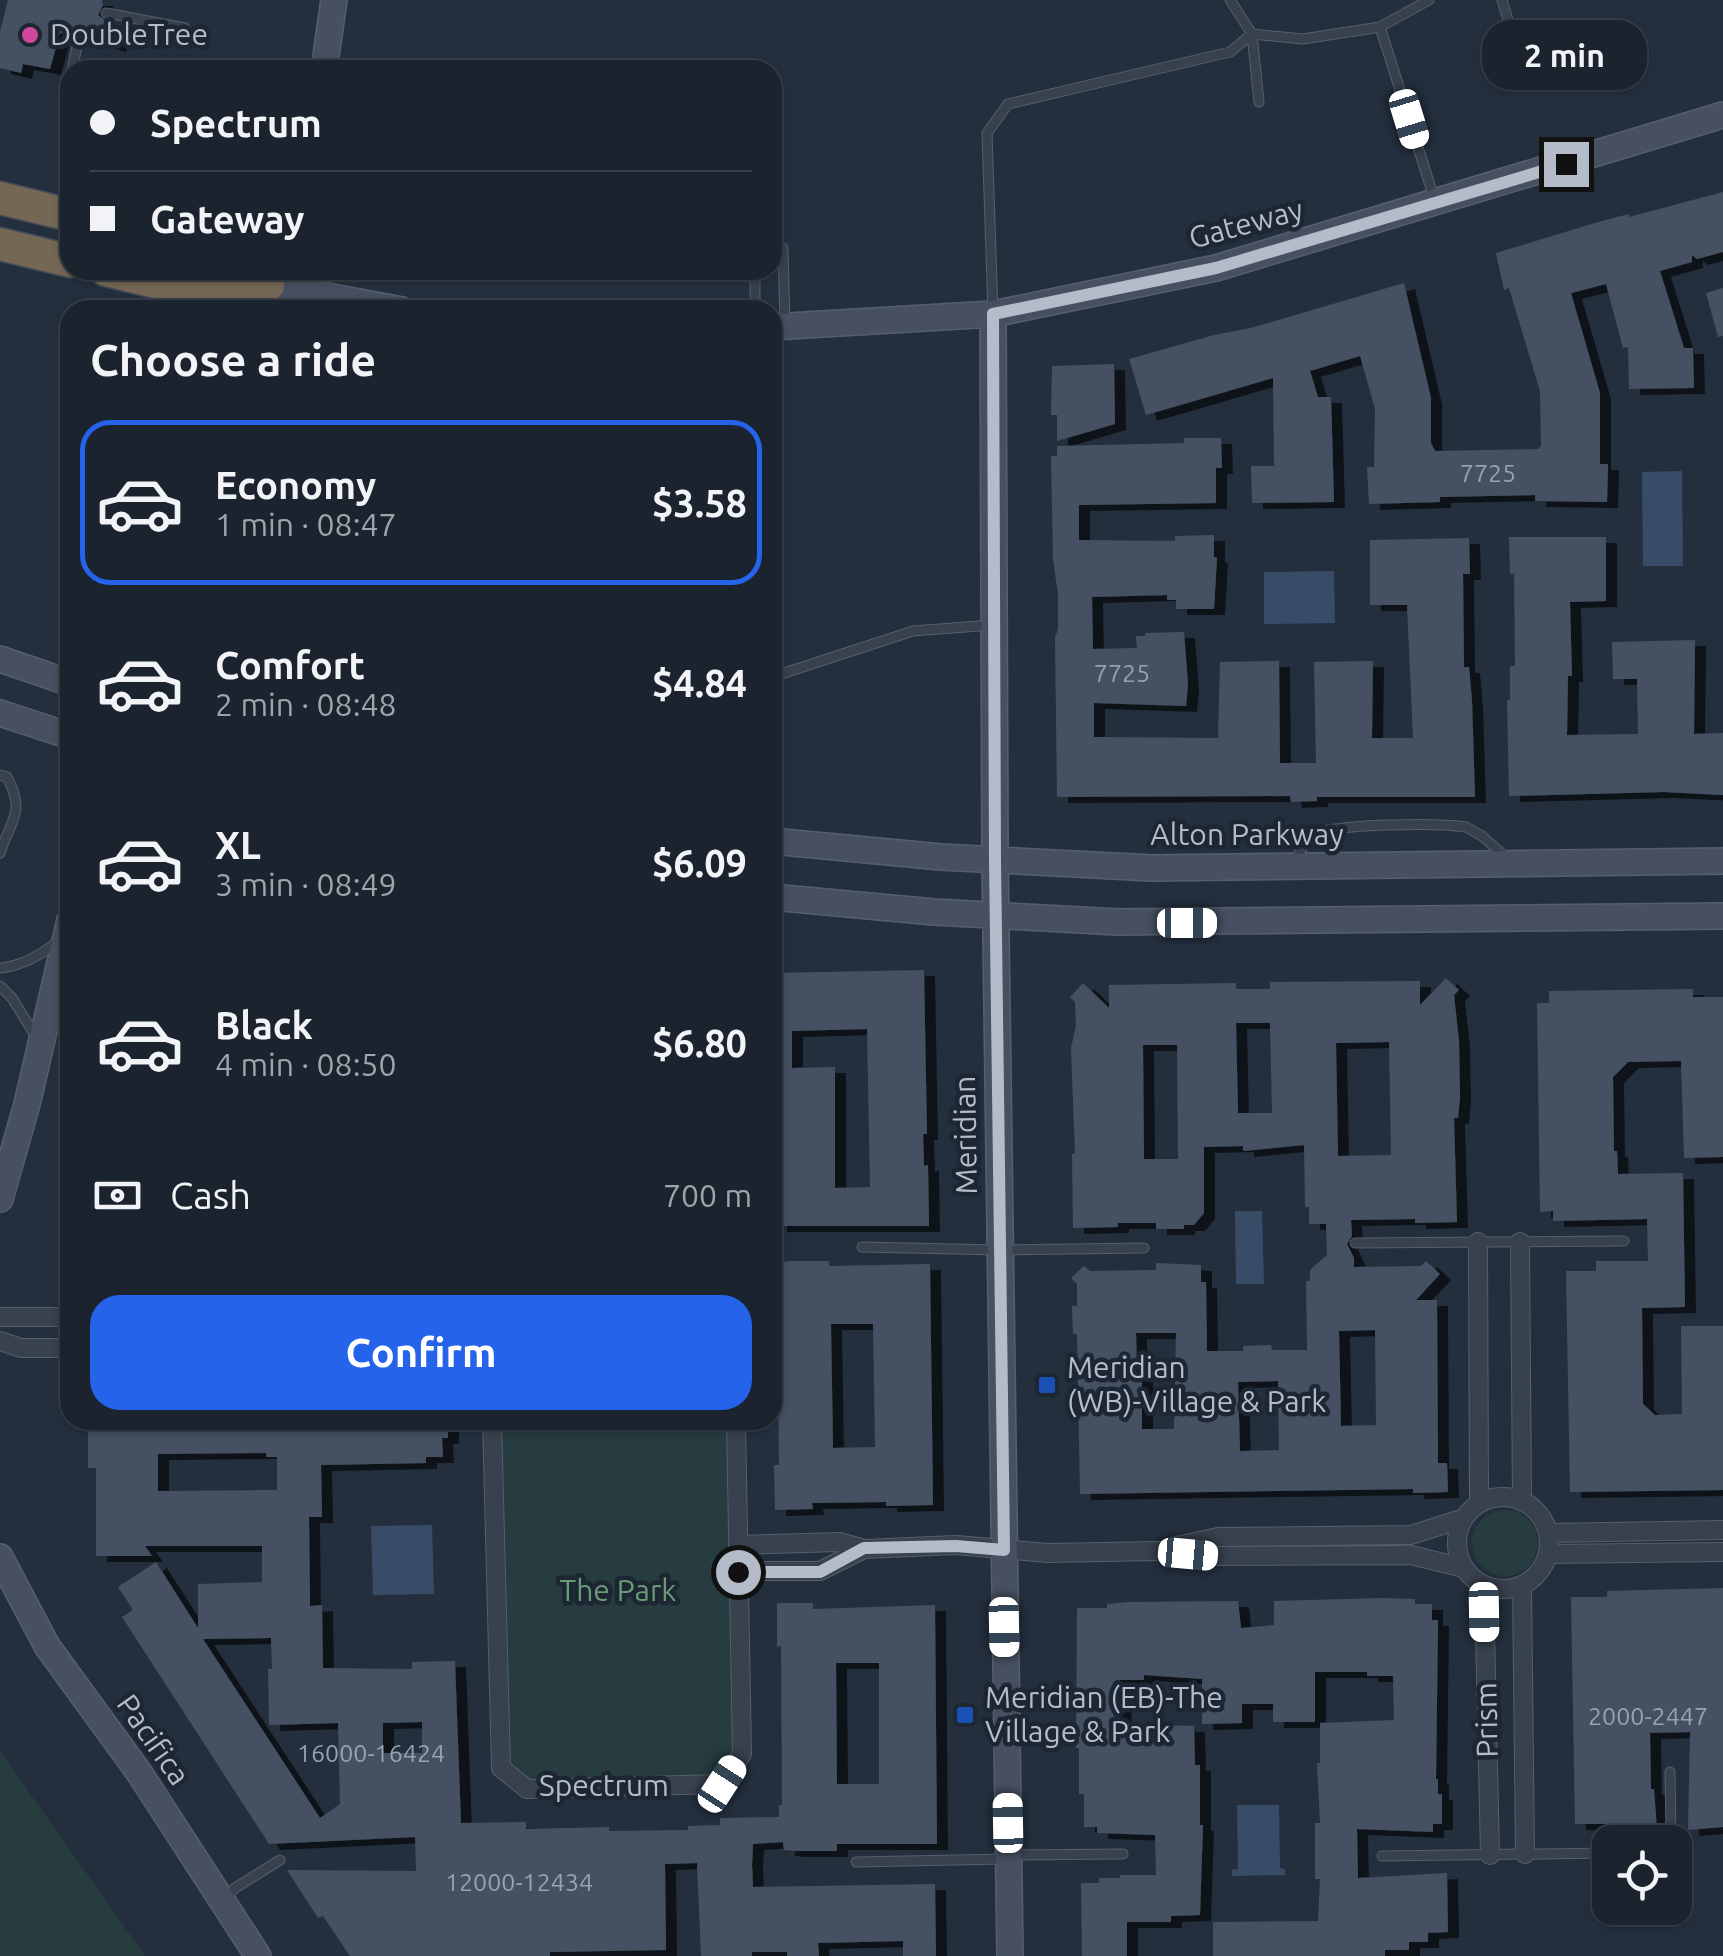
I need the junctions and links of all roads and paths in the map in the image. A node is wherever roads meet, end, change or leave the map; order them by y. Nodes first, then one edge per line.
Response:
1 (334, 0) edge
2 (1230, 0) edge
3 (1429, 0) edge
4 (1502, 0) edge
5 (106, 13) dead end
6 (1509, 23) dead end
7 (1380, 27) junction
8 (185, 28) dead end
9 (1252, 34) junction
10 (79, 37) dead end
11 (74, 60) edge
12 (325, 60) edge
13 (1259, 102) dead end
14 (1723, 115) edge
15 (0, 198) edge
16 (1436, 204) junction
17 (60, 213) edge
18 (0, 244) edge
19 (783, 248) dead end
20 (60, 259) edge
21 (782, 268) edge
22 (147, 280) edge
23 (262, 284) edge
24 (348, 300) edge
25 (993, 314) junction
26 (782, 327) edge
27 (994, 625) junction
28 (0, 659) edge
29 (782, 674) edge
30 (60, 680) edge
31 (0, 712) edge
32 (60, 733) edge
33 (0, 775) edge
34 (782, 841) edge
35 (0, 853) edge
36 (995, 860) junction
37 (1723, 861) edge
38 (1515, 865) junction
39 (1292, 868) junction
40 (782, 898) edge
41 (996, 916) junction
42 (1723, 916) edge
43 (60, 936) edge
44 (60, 959) edge
45 (0, 968) edge
46 (0, 986) edge
47 (39, 1042) junction
48 (0, 1199) edge
49 (1624, 1241) dead end
50 (1478, 1242) junction
51 (1520, 1242) junction
52 (1355, 1243) dead end
53 (862, 1247) dead end
54 (1144, 1248) dead end
55 (1000, 1250) junction
56 (60, 1317) edge
57 (0, 1318) edge
58 (0, 1340) edge
59 (60, 1348) edge
60 (492, 1430) edge
61 (736, 1430) edge
62 (1522, 1502) junction
63 (1480, 1504) junction
64 (1464, 1518) junction
65 (1723, 1530) edge
66 (1548, 1533) junction
67 (738, 1546) junction
68 (864, 1548) junction
69 (1004, 1550) junction
70 (1157, 1550) junction
71 (1723, 1552) edge
72 (1548, 1554) junction
73 (0, 1557) edge
74 (1464, 1568) junction
75 (738, 1572) junction
76 (1484, 1585) junction
77 (1522, 1585) junction
78 (1670, 1772) dead end
79 (1671, 1825) edge
80 (1592, 1852) edge
81 (1123, 1854) dead end
82 (1525, 1854) junction
83 (1490, 1855) junction
84 (1382, 1856) dead end
85 (1008, 1857) junction
86 (280, 1860) dead end
87 (856, 1862) dead end
88 (221, 1902) junction
89 (258, 1956) edge
90 (1010, 1956) edge

1 - 12 street
2 - 9 lane
3 - 7 lane
4 - 6 lane
5 - 8 lane
7 - 9 lane
7 - 16 lane
9 - 13 lane
9 - 25 lane
10 - 11 lane
14 - 16 street, Gateway
15 - 17 highway
16 - 25 street, Gateway
18 - 20 highway
19 - 21 lane
22 - 23 highway
23 - 24 street
25 - 26 street, Gateway
25 - 27 street, Meridian
27 - 29 lane
27 - 36 street, Meridian
28 - 30 street
31 - 32 street
33 - 35 lane
34 - 36 street, Alton Parkway
36 - 39 street, Alton Parkway
36 - 41 street, Meridian
37 - 38 street, Alton Parkway
38 - 39 street, Alton Parkway
38 - 39 lane
40 - 41 street
41 - 42 street
41 - 55 street, Meridian
43 - 45 lane
44 - 47 street
46 - 47 lane
47 - 48 street
49 - 51 lane
50 - 51 lane
50 - 52 lane
50 - 63 street
51 - 62 street
53 - 55 lane
54 - 55 lane
55 - 69 street, Meridian
56 - 57 street
58 - 59 street
60 - 75 street, Spectrum
61 - 67 street, Spectrum
62 - 63 street
62 - 66 street
63 - 64 street
64 - 70 street
64 - 74 street
65 - 66 street
66 - 72 street
67 - 68 street
67 - 75 street, Spectrum
68 - 69 street
68 - 75 street
69 - 70 street
69 - 85 street, Meridian
70 - 74 street
71 - 72 street
72 - 77 street
73 - 88 street, Pacifica
74 - 76 street
76 - 77 street
76 - 83 street, Prism
77 - 82 street, Prism
78 - 79 lane
80 - 82 lane
81 - 85 lane
82 - 83 lane
83 - 84 lane
85 - 87 lane
85 - 90 street, Meridian
86 - 88 lane
88 - 89 street, Pacifica

